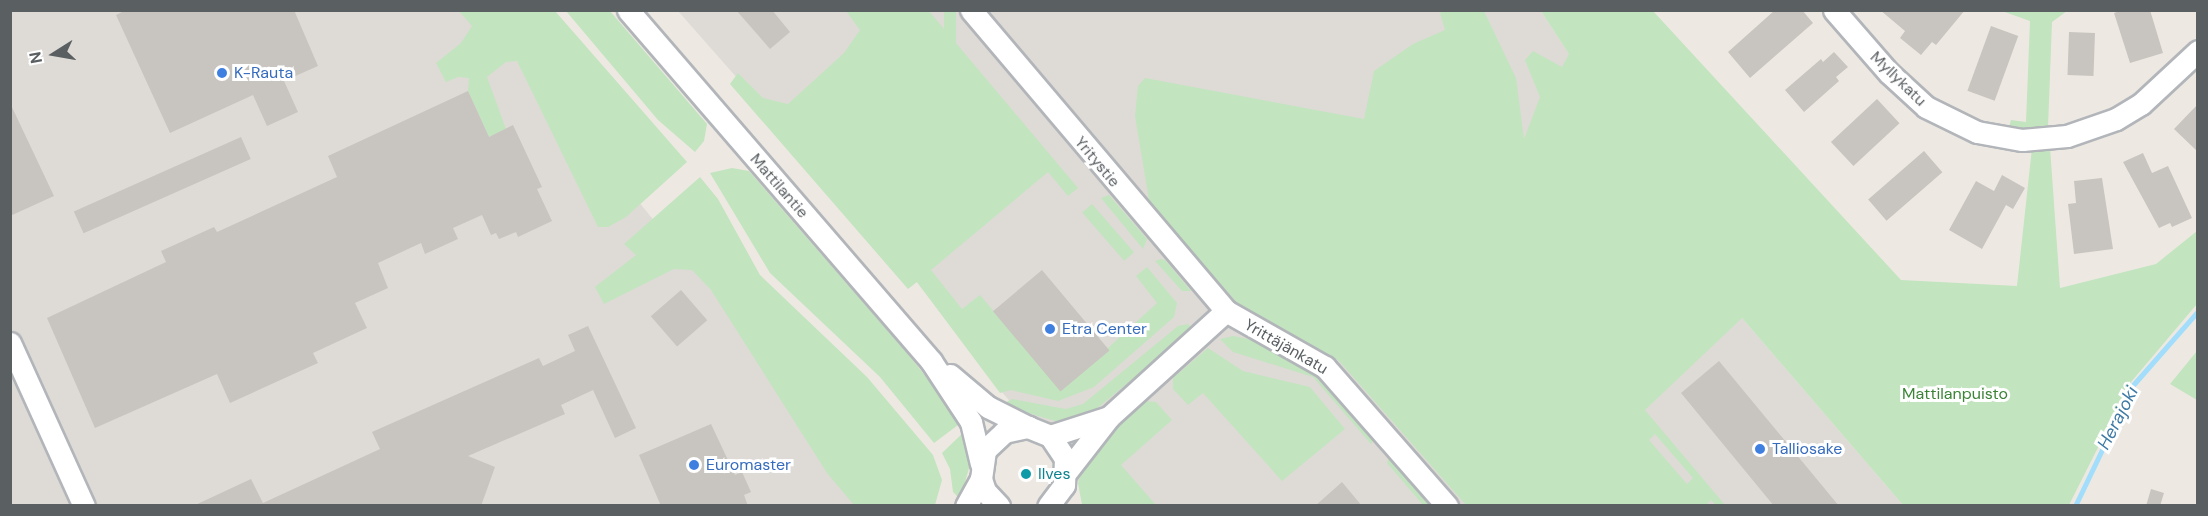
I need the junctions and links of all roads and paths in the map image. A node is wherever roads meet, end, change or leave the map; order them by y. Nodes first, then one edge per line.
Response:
1 (628, 10) edge
2 (971, 10) edge
3 (1834, 10) edge
4 (2198, 51) edge
5 (1226, 311) junction
6 (10, 343) edge
7 (931, 361) junction
8 (1108, 417) junction
9 (1028, 427) junction
10 (1050, 436) junction
11 (981, 471) junction
12 (1066, 478) junction
13 (84, 506) edge
14 (966, 506) edge
15 (999, 506) edge
16 (1048, 506) edge
17 (1071, 506) edge
18 (1447, 506) edge

1 - 7 street, Mattilantie
2 - 5 street, Yritystie
3 - 4 street, Myllykatu
5 - 8 street, Yrittäjänkatu
5 - 18 street, Yrittäjänkatu
6 - 13 street
7 - 9 street, Mattilantie
7 - 11 street, Mattilantie
8 - 10 street, Yrittäjänkatu
8 - 12 street, Yrittäjänkatu
9 - 10 street, Mattilantie
9 - 11 street
10 - 12 street
11 - 14 street
11 - 15 street, Mattilantie
12 - 16 street, Yrittäjänkatu
12 - 17 street

